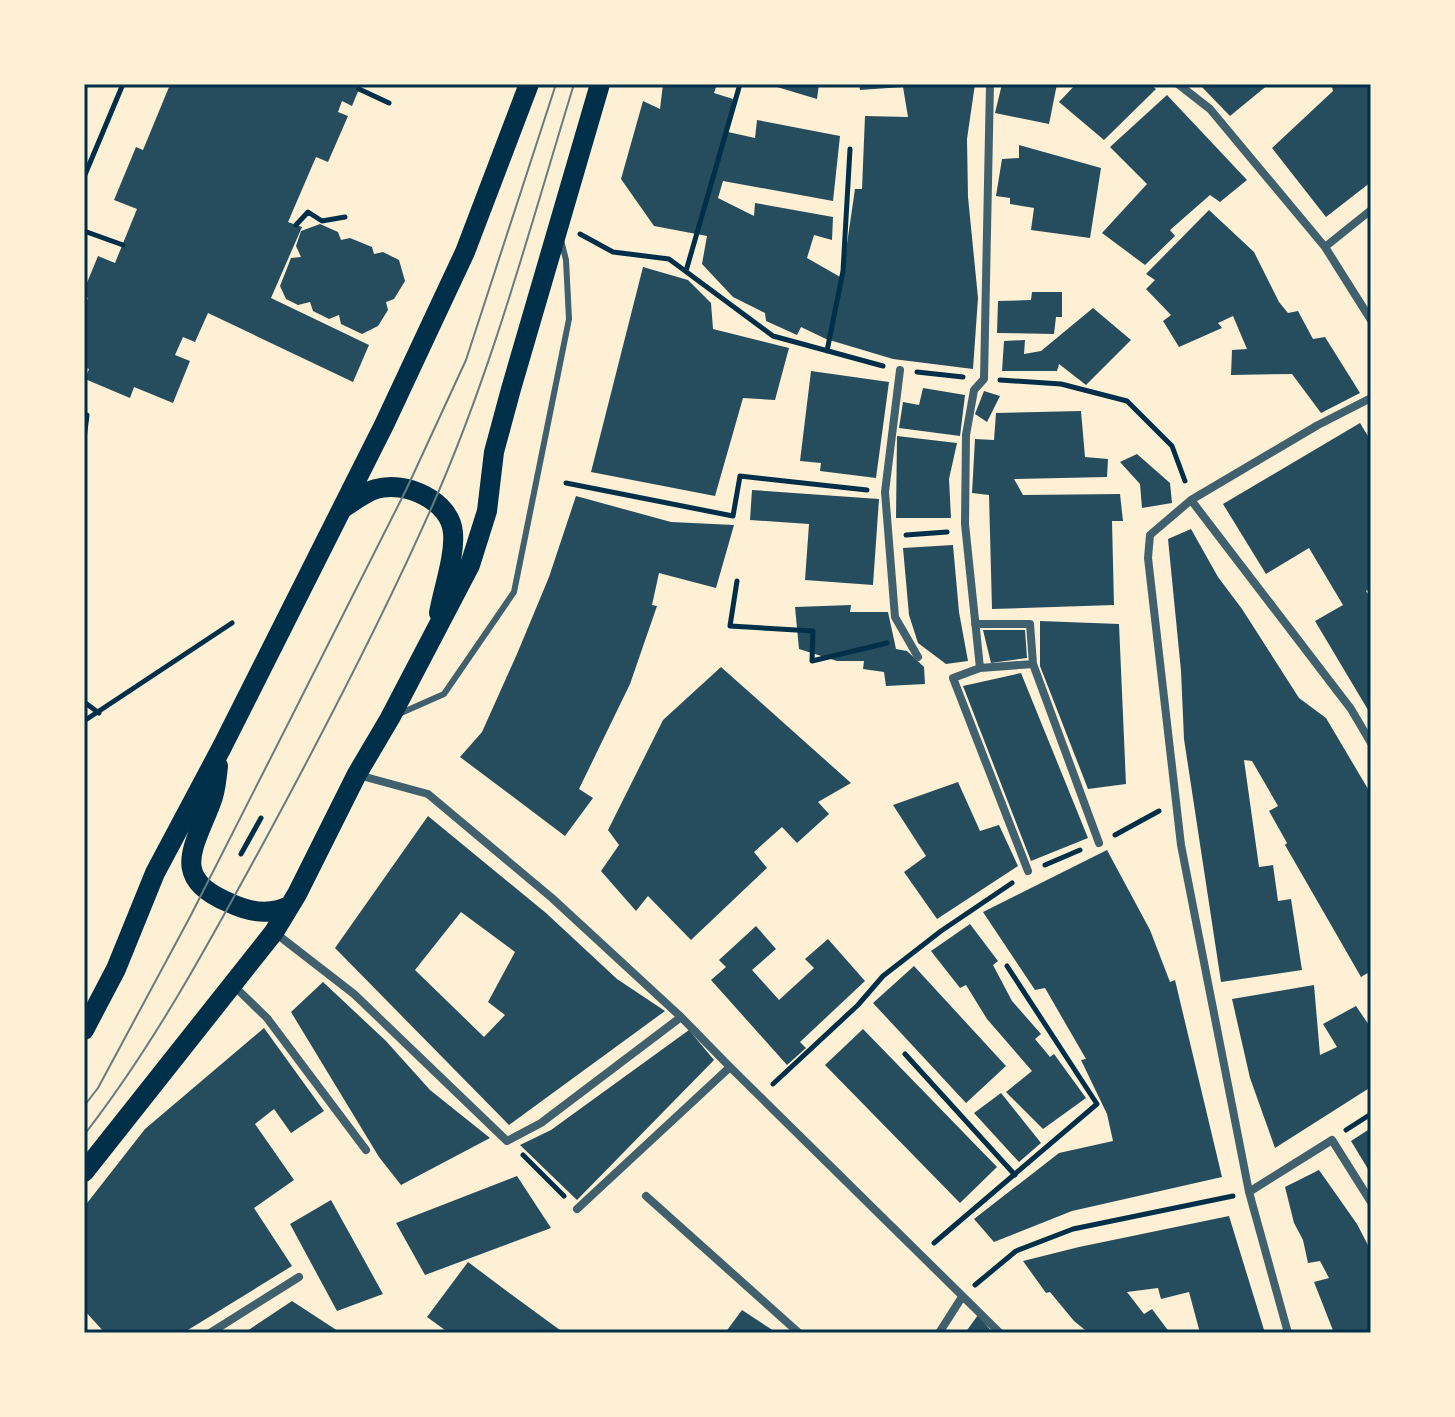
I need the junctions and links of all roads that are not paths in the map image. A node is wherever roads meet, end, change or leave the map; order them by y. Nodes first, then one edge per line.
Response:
1 (529, 84) edge
2 (600, 84) edge
3 (990, 84) edge
4 (1178, 84) edge
5 (1371, 210) edge
6 (558, 224) junction
7 (1325, 247) junction
8 (1371, 320) edge
9 (900, 370) road end
10 (1371, 398) edge
11 (1191, 500) junction
12 (343, 508) junction
13 (975, 624) junction
14 (435, 632) junction
15 (918, 657) dead end
16 (1033, 664) junction
17 (980, 668) junction
18 (390, 718) junction
19 (1371, 743) edge
20 (222, 747) junction
21 (357, 774) junction
22 (1099, 843) road end
23 (1028, 871) road end
24 (289, 906) junction
25 (274, 932) junction
26 (234, 985) junction
27 (681, 1017) junction
28 (84, 1030) edge
29 (730, 1067) junction
30 (366, 1150) dead end
31 (84, 1172) edge
32 (1249, 1192) junction
33 (646, 1196) dead end
34 (1371, 1202) edge
35 (577, 1209) road end
36 (299, 1277) dead end
37 (962, 1297) junction
38 (210, 1333) edge
39 (799, 1333) edge
40 (939, 1333) edge
41 (1000, 1333) edge
42 (1288, 1333) edge

1 - 12 main road
2 - 6 main road
3 - 13 street
4 - 7 street
5 - 7 street
6 - 14 main road
6 - 18 lane
7 - 8 street
9 - 15 street
10 - 11 street
11 - 19 street
11 - 32 street
12 - 14 main road
12 - 20 main road
13 - 16 street
13 - 17 street
14 - 18 main road
16 - 17 street
16 - 22 street
17 - 23 street
18 - 21 main road
20 - 24 main road
20 - 28 main road
21 - 24 main road
21 - 27 street
24 - 25 main road
25 - 26 main road
25 - 27 street
26 - 30 street
26 - 31 main road
27 - 29 street
29 - 35 street
29 - 37 street
32 - 34 street
32 - 42 street
33 - 39 street
36 - 38 street
37 - 40 street
37 - 41 street

